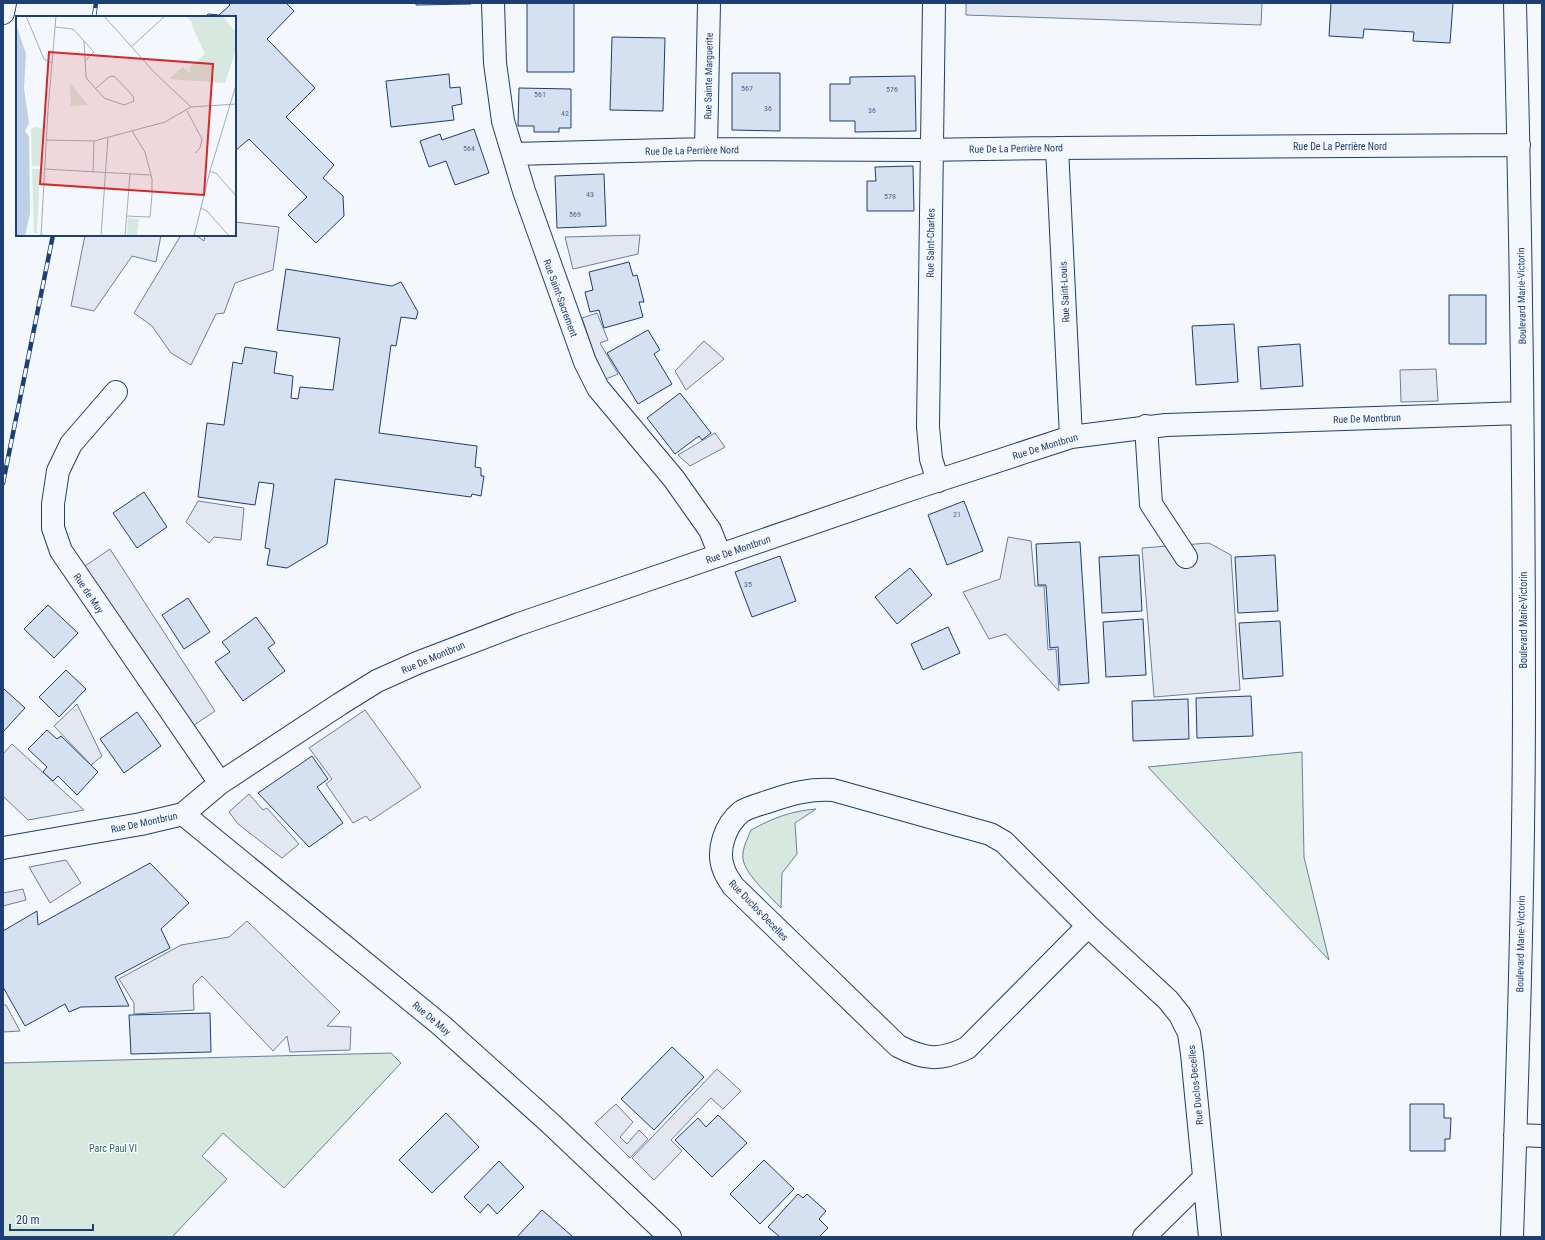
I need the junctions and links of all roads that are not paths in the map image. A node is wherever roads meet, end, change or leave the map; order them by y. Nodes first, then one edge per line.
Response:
1 (5, 3) edge
2 (492, 3) edge
3 (709, 3) edge
4 (934, 3) edge
5 (1515, 3) edge
6 (3, 13) edge
7 (1519, 145) junction
8 (1057, 148) junction
9 (706, 149) junction
10 (932, 149) junction
11 (513, 154) junction
12 (116, 392) dead end
13 (1522, 413) junction
14 (1146, 426) junction
15 (1071, 437) junction
16 (938, 481) junction
17 (720, 555) junction
18 (1186, 557) dead end
19 (220, 783) junction
20 (183, 814) junction
21 (3, 848) edge
22 (1088, 926) junction
23 (1515, 1135) junction
24 (1542, 1136) edge
25 (1204, 1178) junction
26 (670, 1237) edge
27 (1144, 1237) edge
28 (1210, 1237) edge
29 (1512, 1237) edge

1 - 6 street
2 - 11 street, Rue Saint-Sacrement
3 - 9 street, Rue Sainte Marguerite
4 - 10 street, Rue Saint-Charles
5 - 7 street, Boulevard Marie-Victorin
7 - 8 street, Rue De La Perrière Nord
7 - 13 street, Boulevard Marie-Victorin
8 - 10 street, Rue De La Perrière Nord
8 - 15 street, Rue Saint-Louis
9 - 10 street, Rue De La Perrière Nord
9 - 11 street, Rue De La Perrière Nord
10 - 16 street, Rue Saint-Charles
11 - 17 street, Rue Saint-Sacrement
12 - 19 street, Rue de Muy
13 - 14 street, Rue De Montbrun
13 - 23 street, Boulevard Marie-Victorin
14 - 15 street, Rue De Montbrun
14 - 18 street
15 - 16 street, Rue De Montbrun
16 - 17 street, Rue De Montbrun
17 - 19 street, Rue De Montbrun
19 - 20 street, Rue De Montbrun
20 - 21 street, Rue De Montbrun
20 - 26 street, Rue De Muy
22 - 22 street, Rue Duclos-Decelles
22 - 25 street, Rue Duclos-Decelles
23 - 24 street
23 - 29 street, Boulevard Marie-Victorin
25 - 27 street
25 - 28 street, Rue Duclos-Decelles

